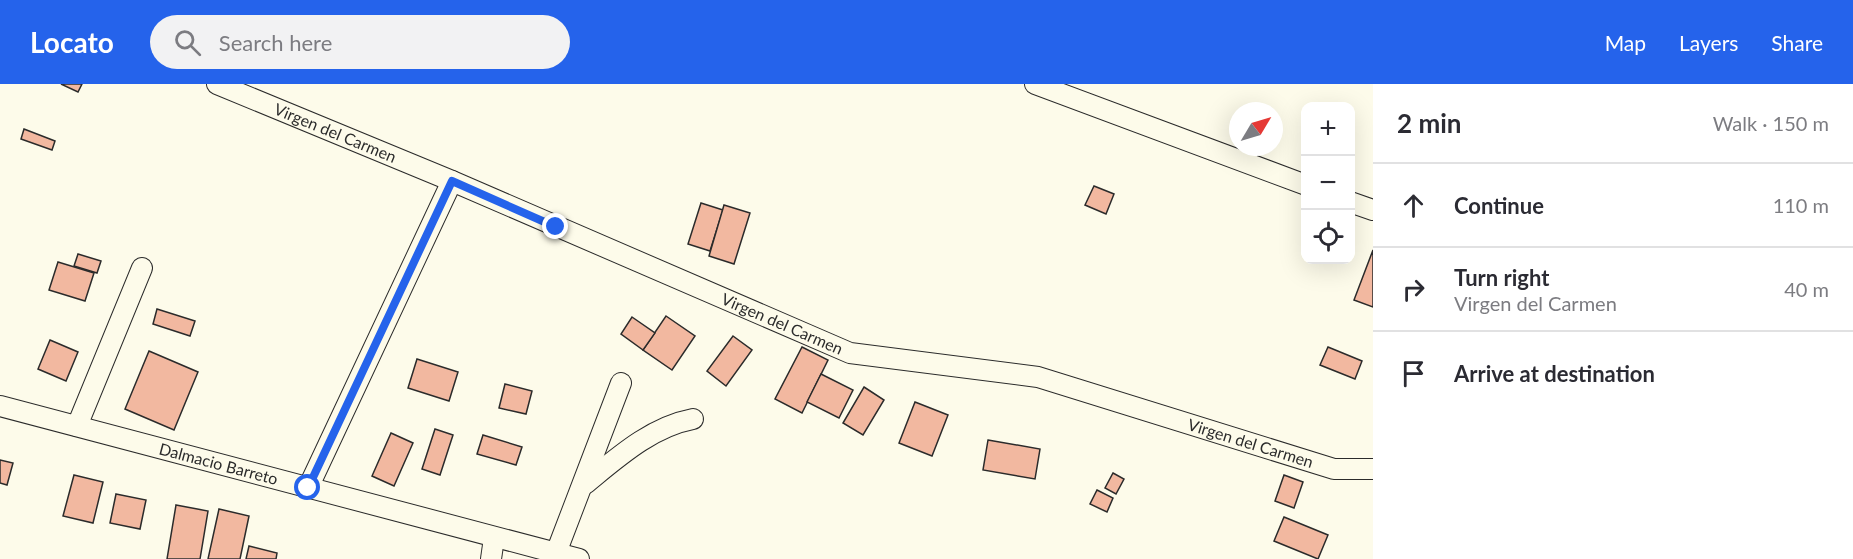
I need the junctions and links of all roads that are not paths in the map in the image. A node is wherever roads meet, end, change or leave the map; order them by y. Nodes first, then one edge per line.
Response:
1 (217, 84) edge
2 (1035, 84) edge
3 (452, 181) junction
4 (1301, 184) edge
5 (1355, 204) edge
6 (1373, 210) edge
7 (142, 268) dead end
8 (621, 383) dead end
9 (0, 406) edge
10 (693, 419) dead end
11 (77, 426) junction
12 (1373, 469) edge
13 (583, 486) junction
14 (308, 488) junction
15 (494, 538) junction
16 (556, 553) junction
17 (491, 559) edge
18 (579, 559) edge

1 - 3 street, Virgen del Carmen
2 - 4 street
3 - 12 street, Virgen del Carmen
3 - 14 street
5 - 6 street
7 - 11 street
8 - 13 street
9 - 11 street, Dalmacio Barreto
10 - 13 street
11 - 14 street, Dalmacio Barreto
13 - 16 street
14 - 15 street, Dalmacio Barreto
15 - 16 street, Dalmacio Barreto
15 - 17 street
16 - 18 street, Dalmacio Barreto

